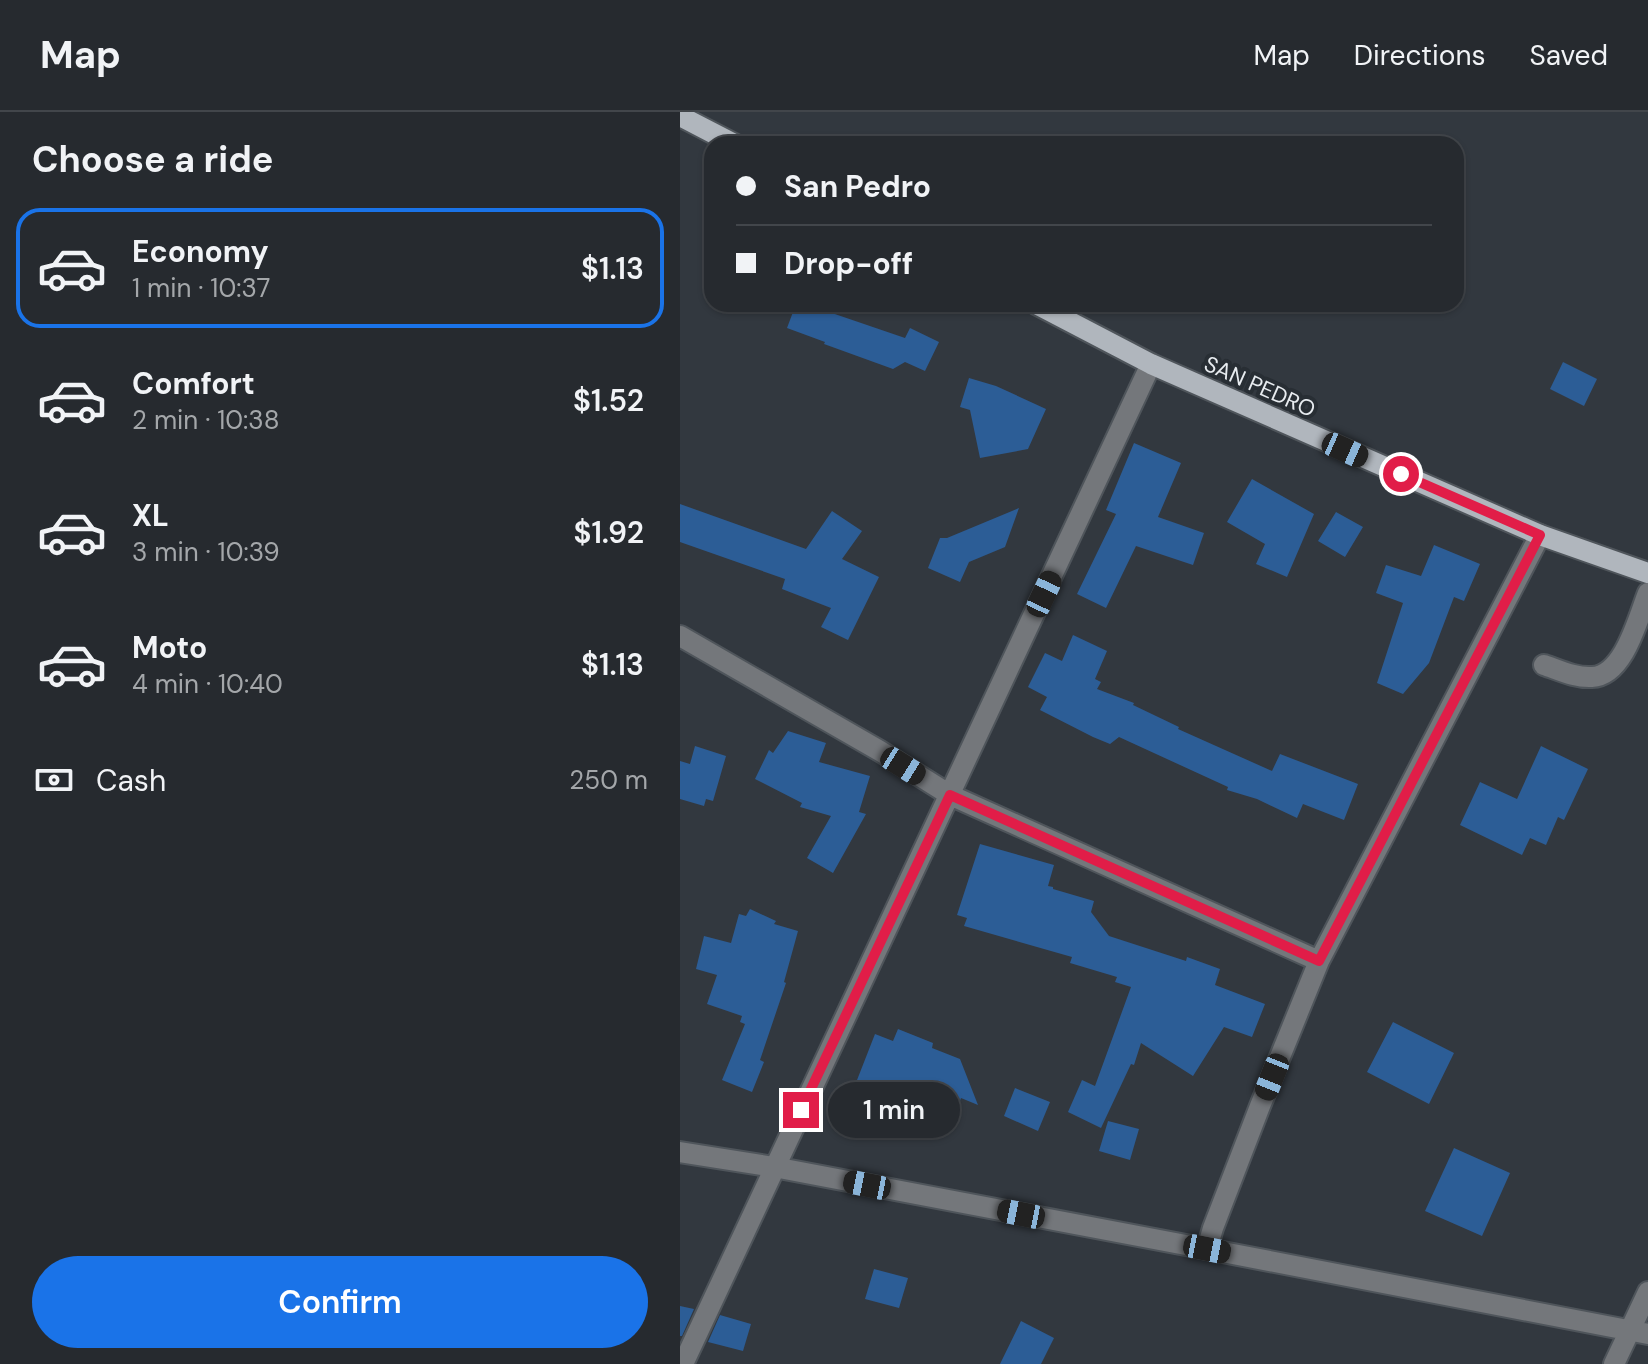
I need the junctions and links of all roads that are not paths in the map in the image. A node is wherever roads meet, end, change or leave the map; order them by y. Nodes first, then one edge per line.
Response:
1 (680, 116) edge
2 (719, 136) edge
3 (1051, 312) edge
4 (1151, 364) junction
5 (1540, 535) junction
6 (1648, 573) edge
7 (1648, 593) edge
8 (680, 636) edge
9 (1544, 665) dead end
10 (950, 795) junction
11 (1319, 961) junction
12 (680, 1152) edge
13 (774, 1167) junction
14 (1207, 1249) junction
15 (1648, 1292) edge
16 (1639, 1333) edge
17 (683, 1364) edge
18 (1614, 1364) edge

1 - 2 main road
3 - 4 main road, SAN PEDRO
4 - 5 main road, SAN PEDRO
4 - 10 street
5 - 6 main road, SAN PEDRO
5 - 11 street
7 - 9 street
8 - 10 street
10 - 11 street
10 - 13 street
11 - 14 street
12 - 13 street
13 - 14 street
13 - 17 street
14 - 16 street
15 - 16 street
16 - 18 street

